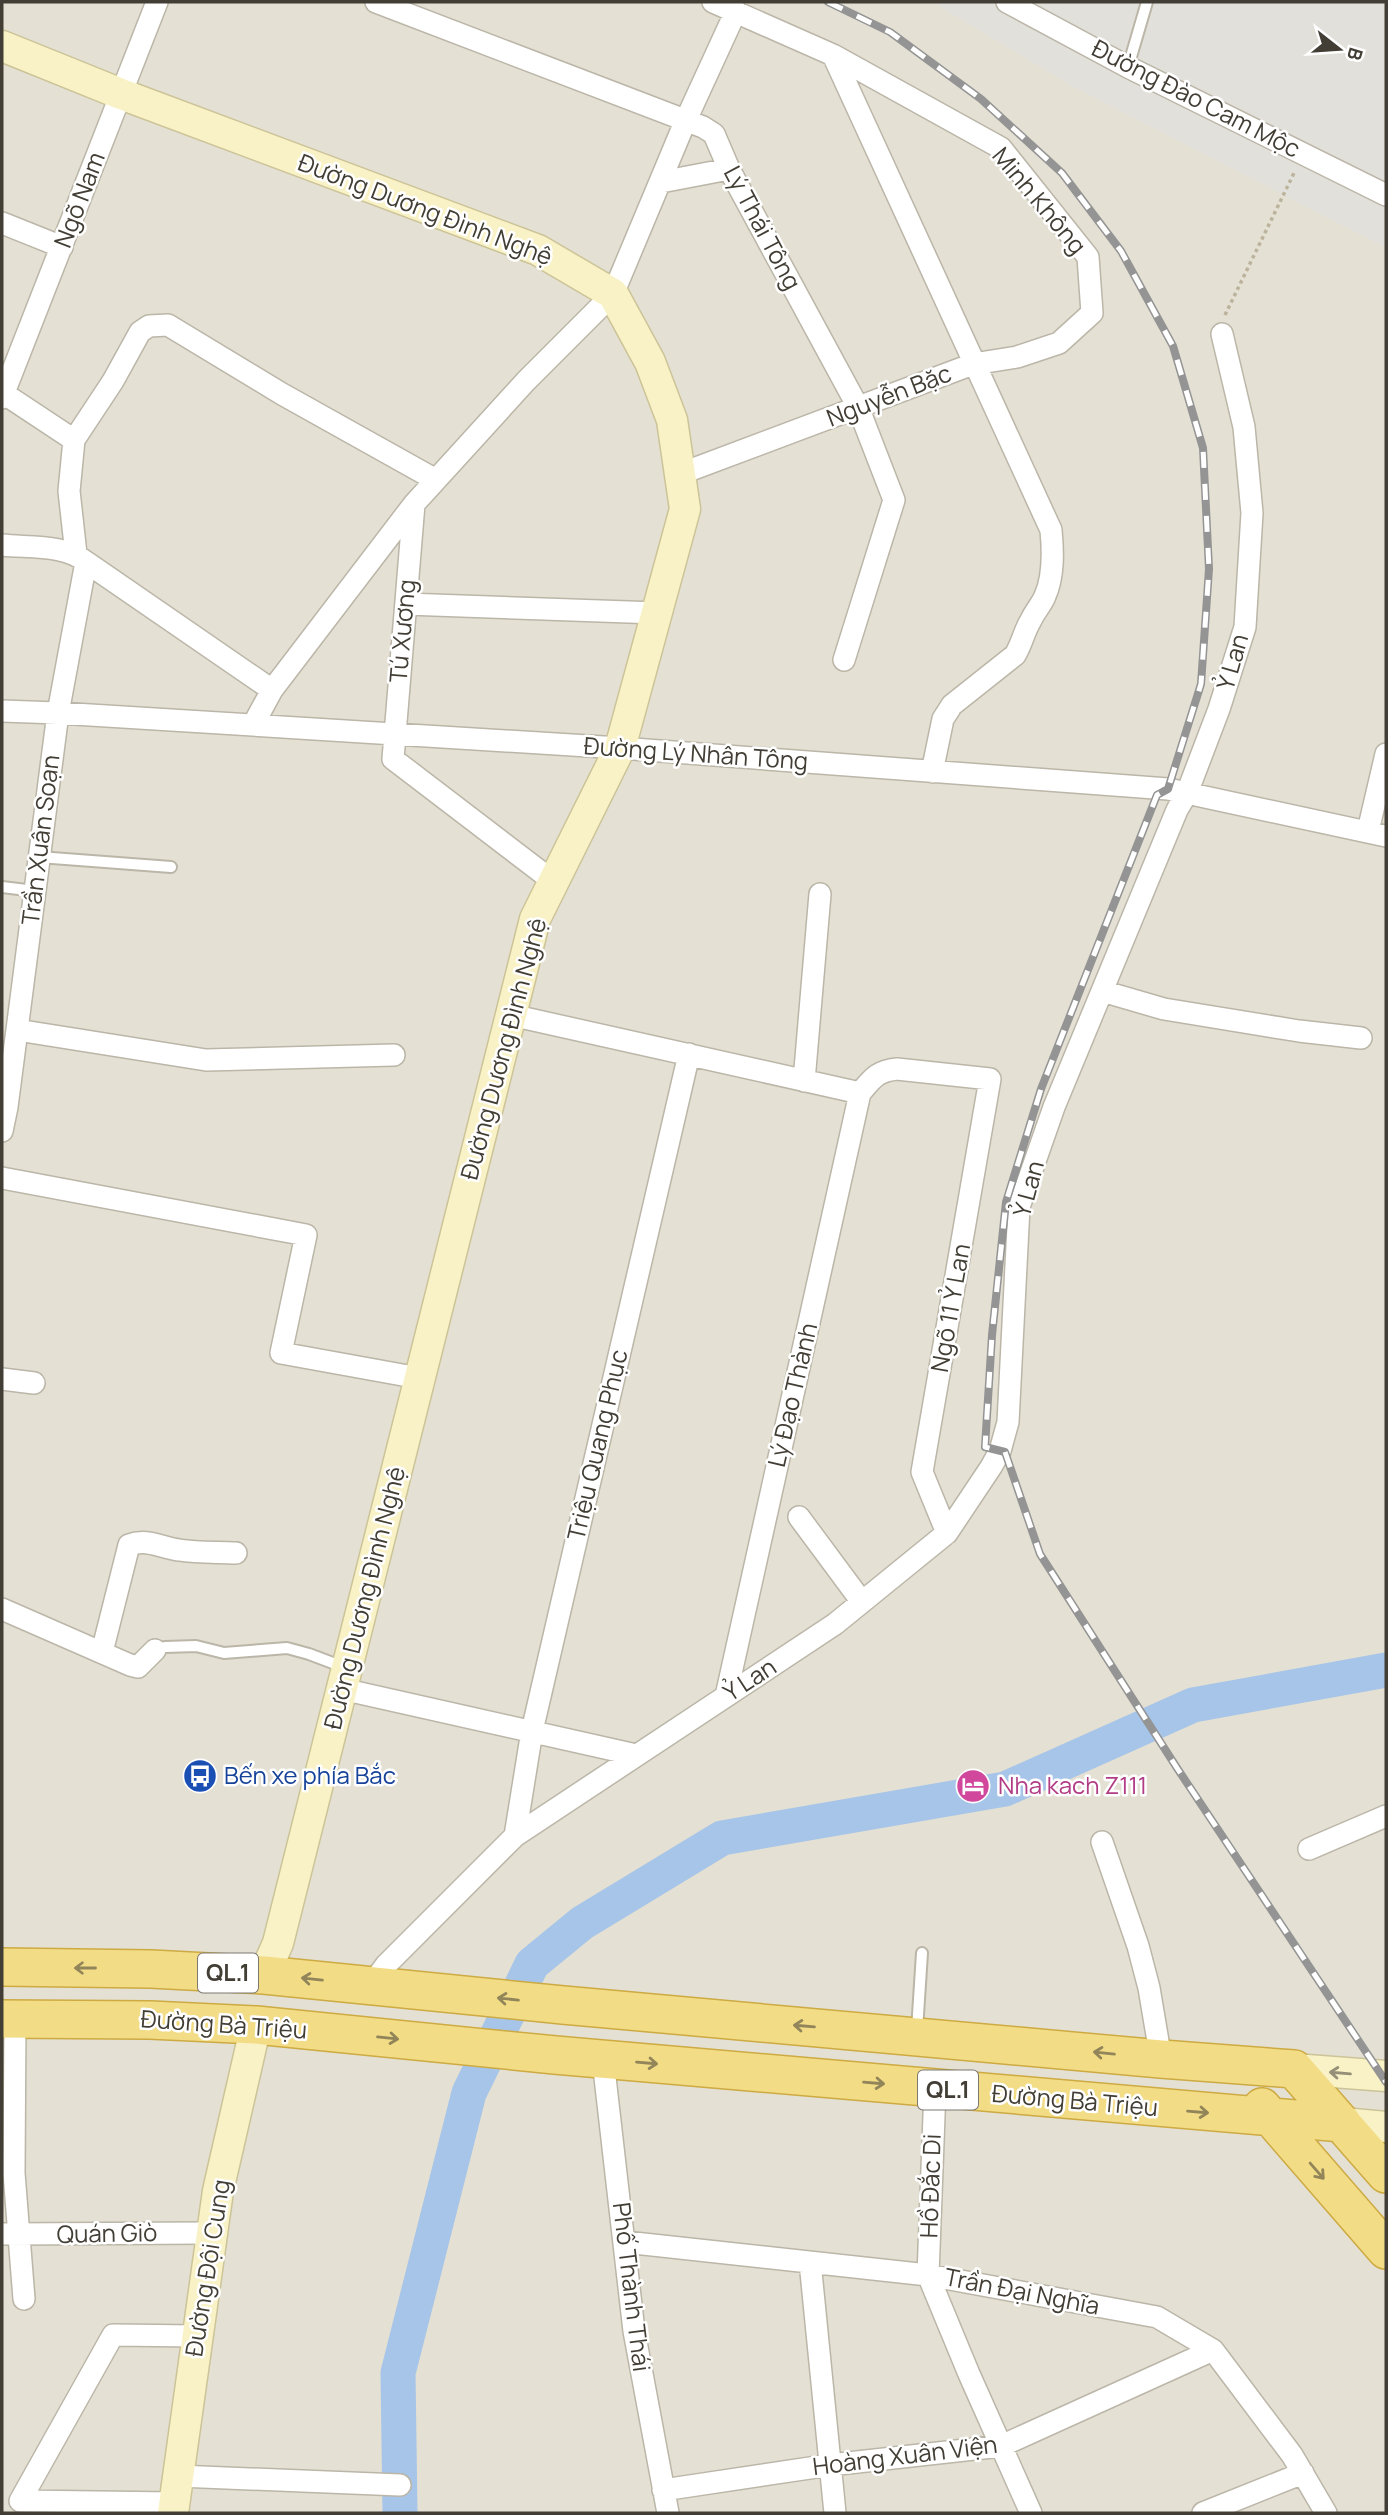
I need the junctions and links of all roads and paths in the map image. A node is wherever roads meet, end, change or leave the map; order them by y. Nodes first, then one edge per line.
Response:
1 (157, 2) edge
2 (376, 2) edge
3 (713, 2) edge
4 (1007, 2) edge
5 (1147, 2) edge
6 (736, 11) junction
7 (2, 46) edge
8 (833, 55) junction
9 (1128, 66) junction
10 (121, 94) junction
11 (685, 122) junction
12 (1303, 154) junction
13 (729, 169) junction
14 (662, 182) junction
15 (1386, 195) edge
16 (2, 223) edge
17 (62, 247) junction
18 (613, 294) junction
19 (1092, 313) joint
20 (1222, 334) joint
21 (973, 364) junction
22 (2, 395) edge
23 (859, 407) junction
24 (74, 440) junction
25 (680, 474) junction
26 (436, 480) junction
27 (414, 504) junction
28 (2, 545) edge
29 (81, 558) junction
30 (405, 604) junction
31 (657, 613) junction
32 (844, 660) dead end
33 (272, 690) junction
34 (2, 711) edge
35 (58, 713) junction
36 (254, 725) junction
37 (394, 734) junction
38 (620, 748) junction
39 (1386, 754) edge
40 (932, 772) junction
41 (1187, 793) junction
42 (1377, 834) edge
43 (39, 857) junction
44 (172, 867) dead end
45 (554, 882) junction
46 (2, 887) edge
47 (35, 891) junction
48 (820, 894) dead end
49 (1102, 991) junction
50 (511, 1015) junction
51 (17, 1030) junction
52 (1361, 1038) dead end
53 (689, 1054) junction
54 (394, 1055) dead end
55 (804, 1081) junction
56 (860, 1093) junction
57 (4, 1107) edge
58 (2, 1131) edge
59 (2, 1178) edge
60 (419, 1378) junction
61 (2, 1379) edge
62 (34, 1383) dead end
63 (799, 1517) dead end
64 (947, 1533) junction
65 (236, 1553) dead end
66 (862, 1602) junction
67 (2, 1609) edge
68 (155, 1650) joint
69 (102, 1652) junction
70 (345, 1679) junction
71 (726, 1696) junction
72 (532, 1731) junction
73 (636, 1755) junction
74 (1386, 1816) edge
75 (514, 1836) junction
76 (1102, 1842) dead end
77 (1309, 1849) dead end
78 (922, 1953) dead end
79 (2, 1967) edge
80 (264, 1975) junction
81 (371, 1985) junction
82 (8, 2019) edge
83 (256, 2025) junction
84 (917, 2036) junction
85 (1161, 2059) junction
86 (603, 2060) junction
87 (1224, 2064) junction
88 (1294, 2069) junction
89 (1386, 2076) edge
90 (935, 2089) junction
91 (1271, 2118) junction
92 (1342, 2123) junction
93 (1386, 2127) edge
94 (1386, 2174) edge
95 (212, 2233) junction
96 (10, 2235) edge
97 (625, 2242) junction
98 (1386, 2250) edge
99 (810, 2262) junction
100 (928, 2275) junction
101 (24, 2299) dead end
102 (198, 2336) junction
103 (1213, 2350) junction
104 (1001, 2446) junction
105 (830, 2465) junction
106 (1303, 2473) junction
107 (400, 2485) dead end
108 (663, 2490) junction
109 (175, 2497) edge
110 (668, 2513) edge
111 (835, 2513) edge
112 (1031, 2513) edge
113 (1203, 2513) edge
114 (1326, 2513) edge

1 - 10 street, Ngõ Nam
2 - 11 street, Lý Thái Tông
3 - 6 street, Minh Không
4 - 9 street, Đường Đào Cam Mộc
5 - 9 lane
6 - 8 street, Minh Không
6 - 11 street
7 - 10 main road, Đường Dương Đình Nghệ
8 - 19 street, Minh Không
8 - 21 street
9 - 12 street, Đường Đào Cam Mộc
10 - 17 street, Ngõ Nam
10 - 18 main road, Đường Dương Đình Nghệ
11 - 13 street, Lý Thái Tông
11 - 14 street
12 - 15 street, Đường Đào Cam Mộc
12 - 20 path
13 - 14 street
13 - 23 street, Lý Thái Tông
14 - 18 street
16 - 17 street
17 - 22 street, Ngõ Nam
18 - 25 main road, Đường Dương Đình Nghệ
18 - 26 street
19 - 21 street, Nguyễn Bặc
20 - 41 street, Ỷ Lan
21 - 23 street, Nguyễn Bặc
21 - 40 street
22 - 24 street
23 - 25 street, Nguyễn Bặc
23 - 32 street, Lý Thái Tông
24 - 26 street
24 - 29 street, Trần Xuân Soạn
25 - 31 main road, Đường Dương Đình Nghệ
26 - 27 street
27 - 30 street, Tú Xương
27 - 33 street
28 - 29 street
29 - 33 street
29 - 35 street, Trần Xuân Soạn
30 - 31 street
30 - 37 street, Tú Xương
31 - 38 main road, Đường Dương Đình Nghệ
33 - 36 street
34 - 35 street, Đường Lý Nhân Tông
35 - 36 street, Đường Lý Nhân Tông
35 - 43 street, Trần Xuân Soạn
36 - 37 street, Đường Lý Nhân Tông
37 - 38 street, Đường Lý Nhân Tông
37 - 45 street, Tú Xương
38 - 40 street, Đường Lý Nhân Tông
38 - 45 main road, Đường Dương Đình Nghệ
39 - 42 street
40 - 41 street, Đường Lý Nhân Tông
41 - 42 street, Đường Lý Nhân Tông
41 - 49 street, Ỷ Lan
43 - 44 lane
43 - 47 street, Trần Xuân Soạn
45 - 50 main road, Đường Dương Đình Nghệ
46 - 47 lane
47 - 51 street, Trần Xuân Soạn
48 - 55 street
49 - 52 street
49 - 64 street, Ỷ Lan
50 - 53 street
50 - 60 main road, Đường Dương Đình Nghệ
51 - 54 street
51 - 57 street, Trần Xuân Soạn
53 - 55 street
53 - 72 street, Triệu Quang Phục
55 - 56 street
56 - 64 street, Ngõ 11 Ỷ Lan
56 - 71 street, Lý Đạo Thành
57 - 58 street, Trần Xuân Soạn
59 - 60 street
60 - 70 main road, Đường Dương Đình Nghệ
61 - 62 street
63 - 66 street
64 - 66 street, Ỷ Lan
65 - 69 street
66 - 71 street, Ỷ Lan
67 - 69 street
68 - 69 street
68 - 70 lane
70 - 72 street
70 - 80 main road, Đường Dương Đình Nghệ
71 - 73 street, Ỷ Lan
72 - 73 street
72 - 75 street, Triệu Quang Phục
73 - 75 street, Ỷ Lan
74 - 77 street
75 - 81 street, Ỷ Lan
76 - 85 street
78 - 84 lane
80 -> 79 highway, Đường Bà Triệu / QL.1
81 -> 80 highway, Đường Bà Triệu / QL.1
80 - 83 highway
84 -> 81 highway, Đường Bà Triệu / QL.1
82 - 83 highway, Đường Bà Triệu / QL.1
82 - 96 street
83 -> 86 highway, Đường Bà Triệu / QL.1
83 - 95 main road, Đường Đội Cung
85 -> 84 highway, Đường Bà Triệu / QL.1
85 - 87 highway, Đường Bà Triệu / QL.1
86 -> 90 highway, Đường Bà Triệu / QL.1
86 - 97 street, Phố Thành Thái
87 - 88 highway, Đường Bà Triệu / QL.1
87 - 91 highway
89 -> 88 main road, Đường Bà Triệu
88 - 92 highway
90 -> 91 highway, Đường Bà Triệu / QL.1
90 - 100 street, Hồ Đắc Di
91 - 92 highway, Đường Bà Triệu / QL.1
91 -> 98 highway
92 - 93 main road, Đường Bà Triệu
92 - 94 highway
95 - 96 street, Quán Giò
95 - 102 main road, Đường Đội Cung
96 - 101 street
97 - 99 street, Trần Đại Nghĩa
97 - 108 street, Phố Thành Thái
99 - 100 street, Trần Đại Nghĩa
99 - 105 street
100 - 103 street, Trần Đại Nghĩa
100 - 104 street, Hồ Đắc Di
102 - 109 main road, Đường Đội Cung
102 - 109 street
103 - 104 street, Hoàng Xuân Viện
103 - 106 street, Trần Đại Nghĩa
104 - 105 street, Hoàng Xuân Viện
104 - 112 street, Hồ Đắc Di
105 - 108 street, Hoàng Xuân Viện
105 - 111 street
106 - 113 street
106 - 114 street, Trần Đại Nghĩa
107 - 109 street
108 - 110 street, Phố Thành Thái

